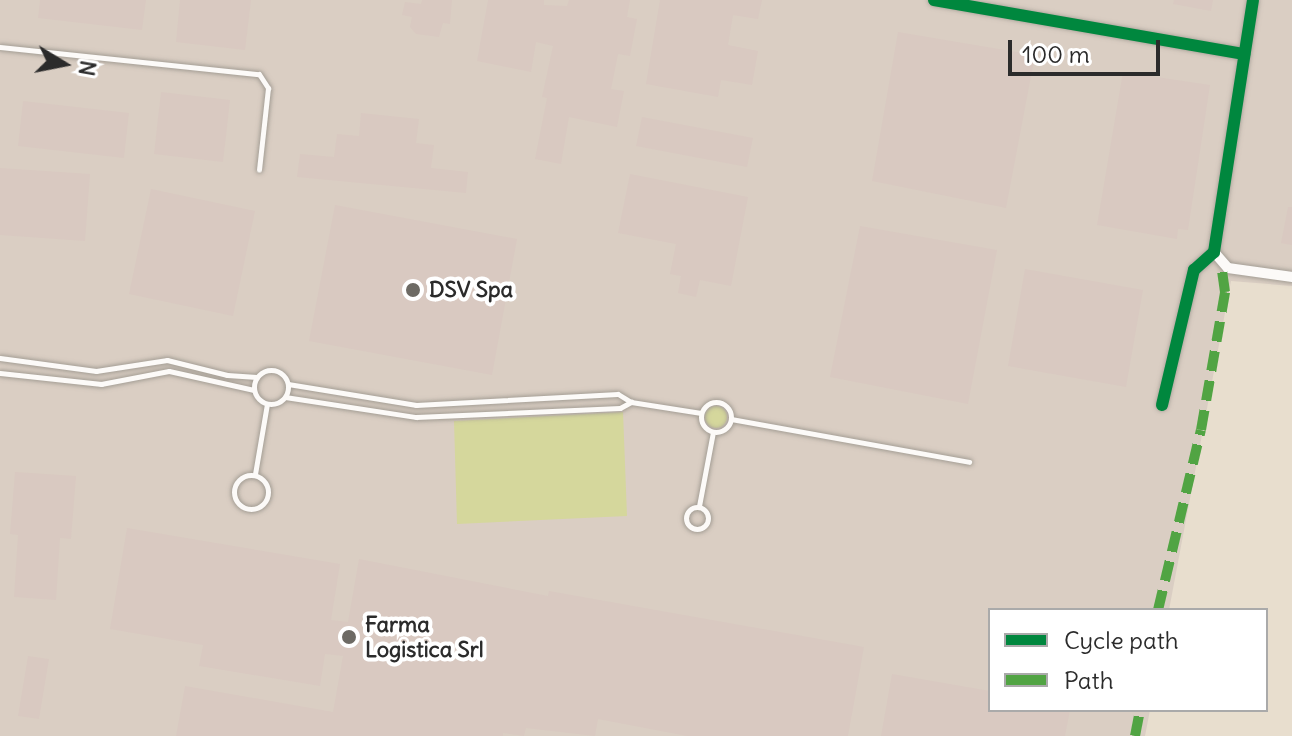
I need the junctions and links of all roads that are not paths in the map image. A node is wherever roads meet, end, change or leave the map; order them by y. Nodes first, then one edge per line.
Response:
1 (934, 0) edge
2 (1253, 0) edge
3 (0, 47) edge
4 (1244, 54) junction
5 (259, 170) dead end
6 (1214, 252) junction
7 (1292, 277) edge
8 (0, 358) edge
9 (0, 373) edge
10 (257, 377) junction
11 (288, 384) junction
12 (254, 390) junction
13 (285, 397) junction
14 (631, 402) junction
15 (267, 404) junction
16 (1162, 405) dead end
17 (701, 413) junction
18 (731, 419) junction
19 (713, 432) junction
20 (969, 462) dead end
21 (255, 474) junction
22 (699, 506) junction

1 - 4 street
2 - 4 street
3 - 5 lane
4 - 6 street
6 - 7 street
6 - 16 street
8 - 10 lane
9 - 12 lane
10 - 11 lane
10 - 12 lane
11 - 13 lane
11 - 14 lane
12 - 15 lane
13 - 14 lane
13 - 15 lane
14 - 17 lane
15 - 21 lane
17 - 18 lane
17 - 19 lane
18 - 19 lane
18 - 20 lane
19 - 22 lane
21 - 21 lane
22 - 22 lane

